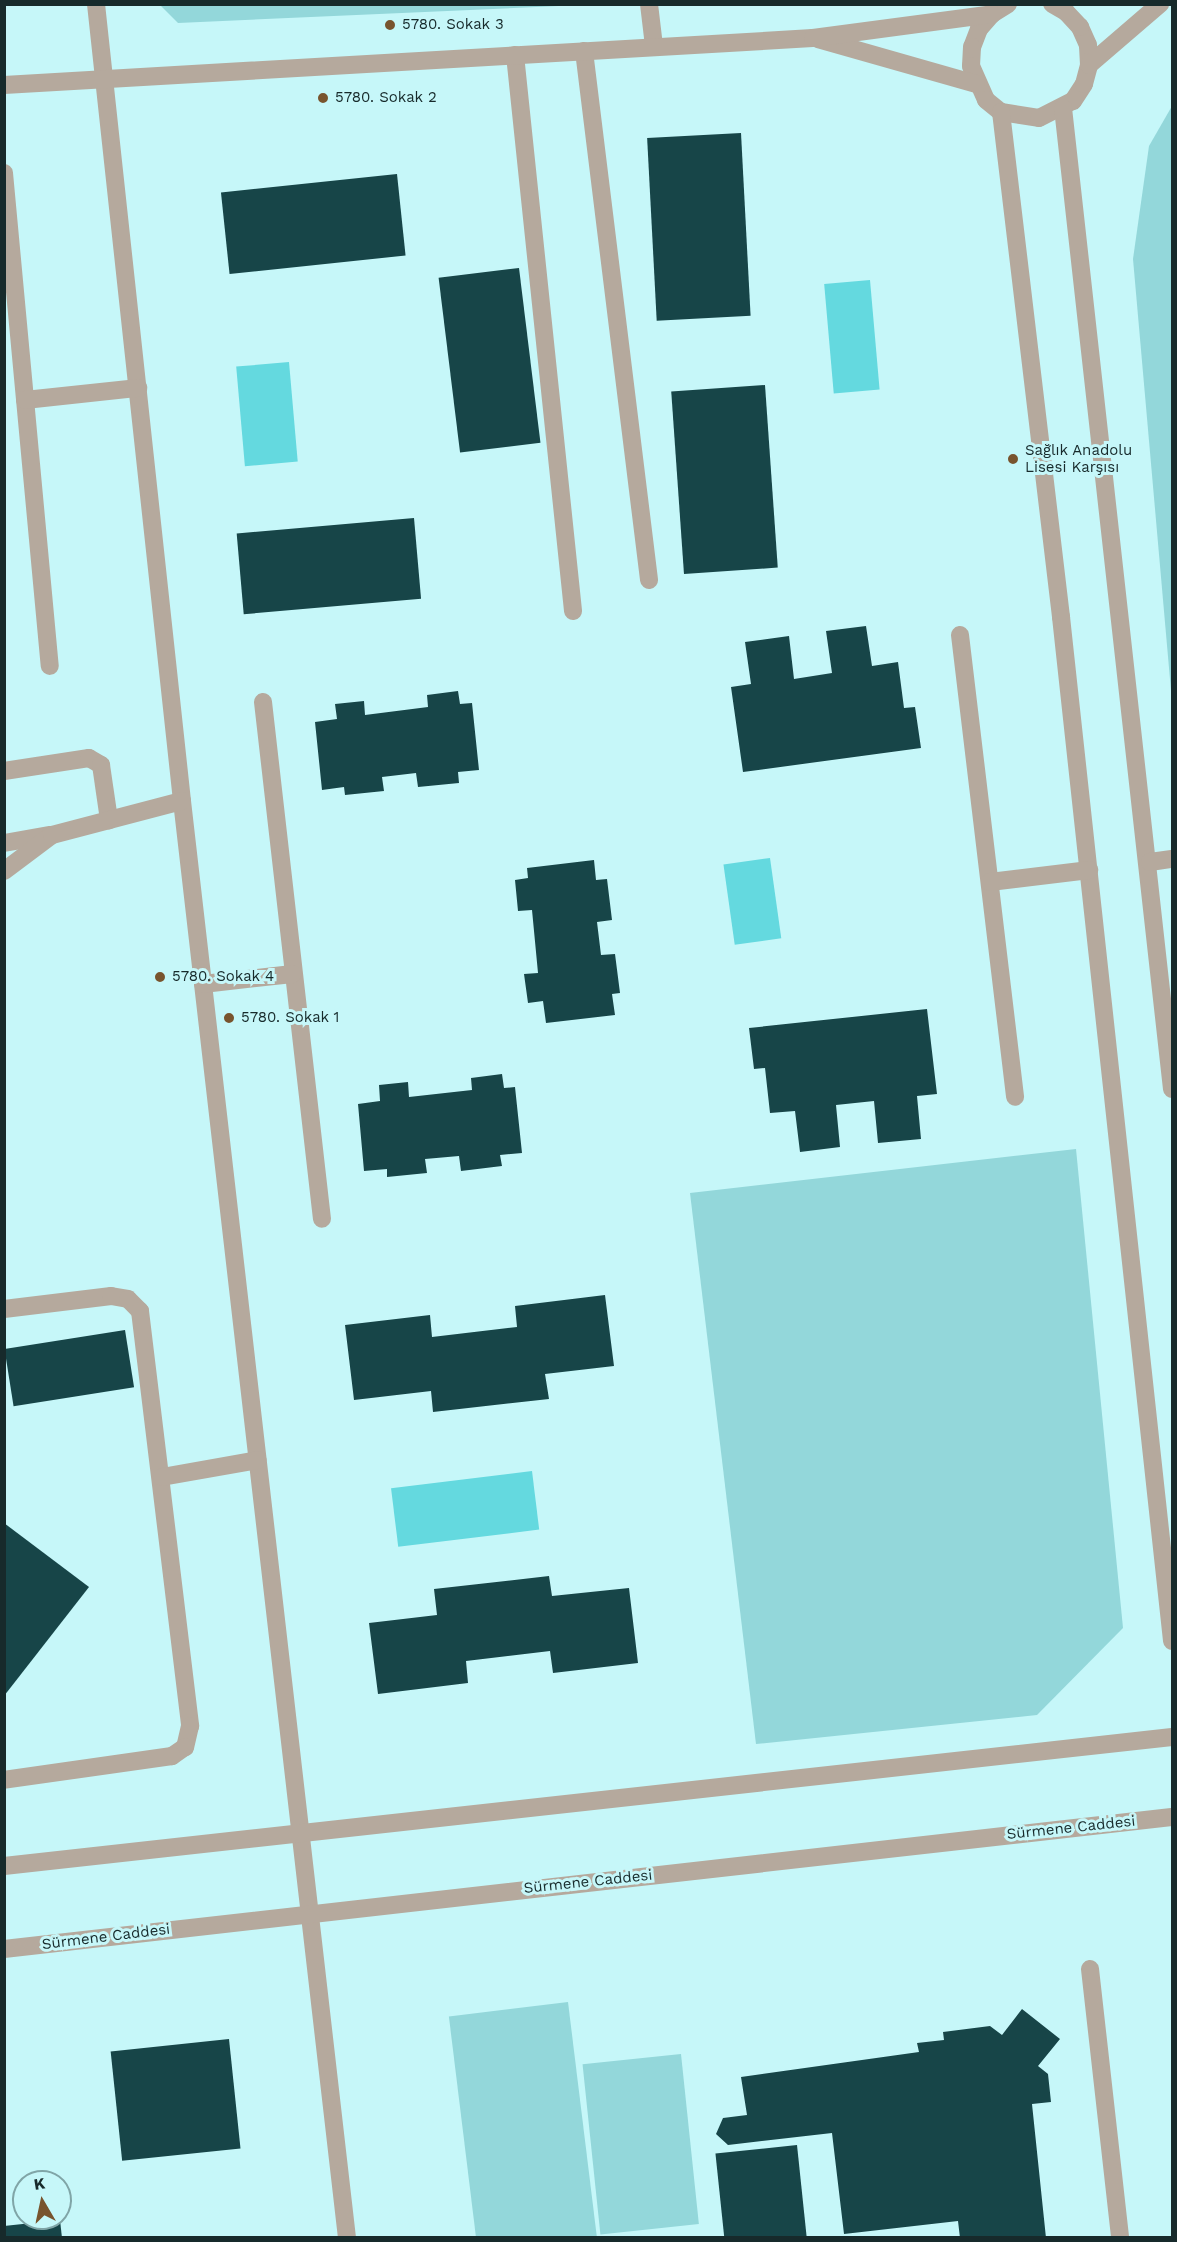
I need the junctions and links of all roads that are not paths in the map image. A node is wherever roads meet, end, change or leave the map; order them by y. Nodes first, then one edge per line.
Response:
1 (96, 4) edge
2 (649, 4) edge
3 (1008, 4) edge
4 (1052, 4) edge
5 (1160, 4) edge
6 (992, 14) junction
7 (813, 38) junction
8 (654, 46) junction
9 (584, 51) junction
10 (515, 55) junction
11 (1089, 65) junction
12 (105, 79) junction
13 (976, 84) junction
14 (4, 85) edge
15 (1063, 108) junction
16 (1001, 112) junction
17 (4, 173) edge
18 (138, 388) junction
19 (25, 400) junction
20 (649, 580) dead end
21 (573, 611) dead end
22 (960, 635) dead end
23 (50, 666) dead end
24 (263, 702) dead end
25 (4, 771) edge
26 (182, 801) junction
27 (109, 820) junction
28 (52, 835) junction
29 (4, 843) edge
30 (1173, 859) edge
31 (1150, 862) junction
32 (1089, 870) junction
33 (4, 871) edge
34 (990, 882) junction
35 (292, 974) junction
36 (203, 984) junction
37 (1173, 1089) edge
38 (1015, 1097) dead end
39 (322, 1219) dead end
40 (4, 1309) edge
41 (257, 1460) junction
42 (162, 1477) junction
43 (1173, 1641) edge
44 (1173, 1737) edge
45 (4, 1780) edge
46 (1173, 1817) edge
47 (299, 1834) junction
48 (4, 1866) edge
49 (309, 1913) junction
50 (4, 1949) edge
51 (1090, 1969) dead end
52 (347, 2238) edge
53 (1120, 2238) edge

1 - 12 street
2 - 8 street
3 - 6 street
4 - 11 street
5 - 11 street
6 - 7 street
6 - 13 street
7 - 8 street
7 - 13 street
8 - 9 street
9 - 10 street
9 - 20 street
10 - 12 street
10 - 21 street
11 - 15 street
12 - 14 street
12 - 18 street
13 - 16 street
15 - 16 street
15 - 31 street
16 - 32 street
17 - 19 street
18 - 19 street
18 - 26 street
19 - 23 street
22 - 34 street
24 - 35 street
25 - 27 street
26 - 27 street
26 - 36 street
27 - 28 street
28 - 29 street
28 - 33 street
30 - 31 street
31 - 37 street
32 - 34 street
32 - 43 street
34 - 38 street
35 - 36 street
35 - 39 street
36 - 41 street
40 - 42 street
41 - 42 street
41 - 47 street
42 - 45 street
44 - 47 street
46 - 49 street, Sürmene Caddesi
47 - 48 street
47 - 49 street
49 - 50 street, Sürmene Caddesi
49 - 52 street
51 - 53 street

